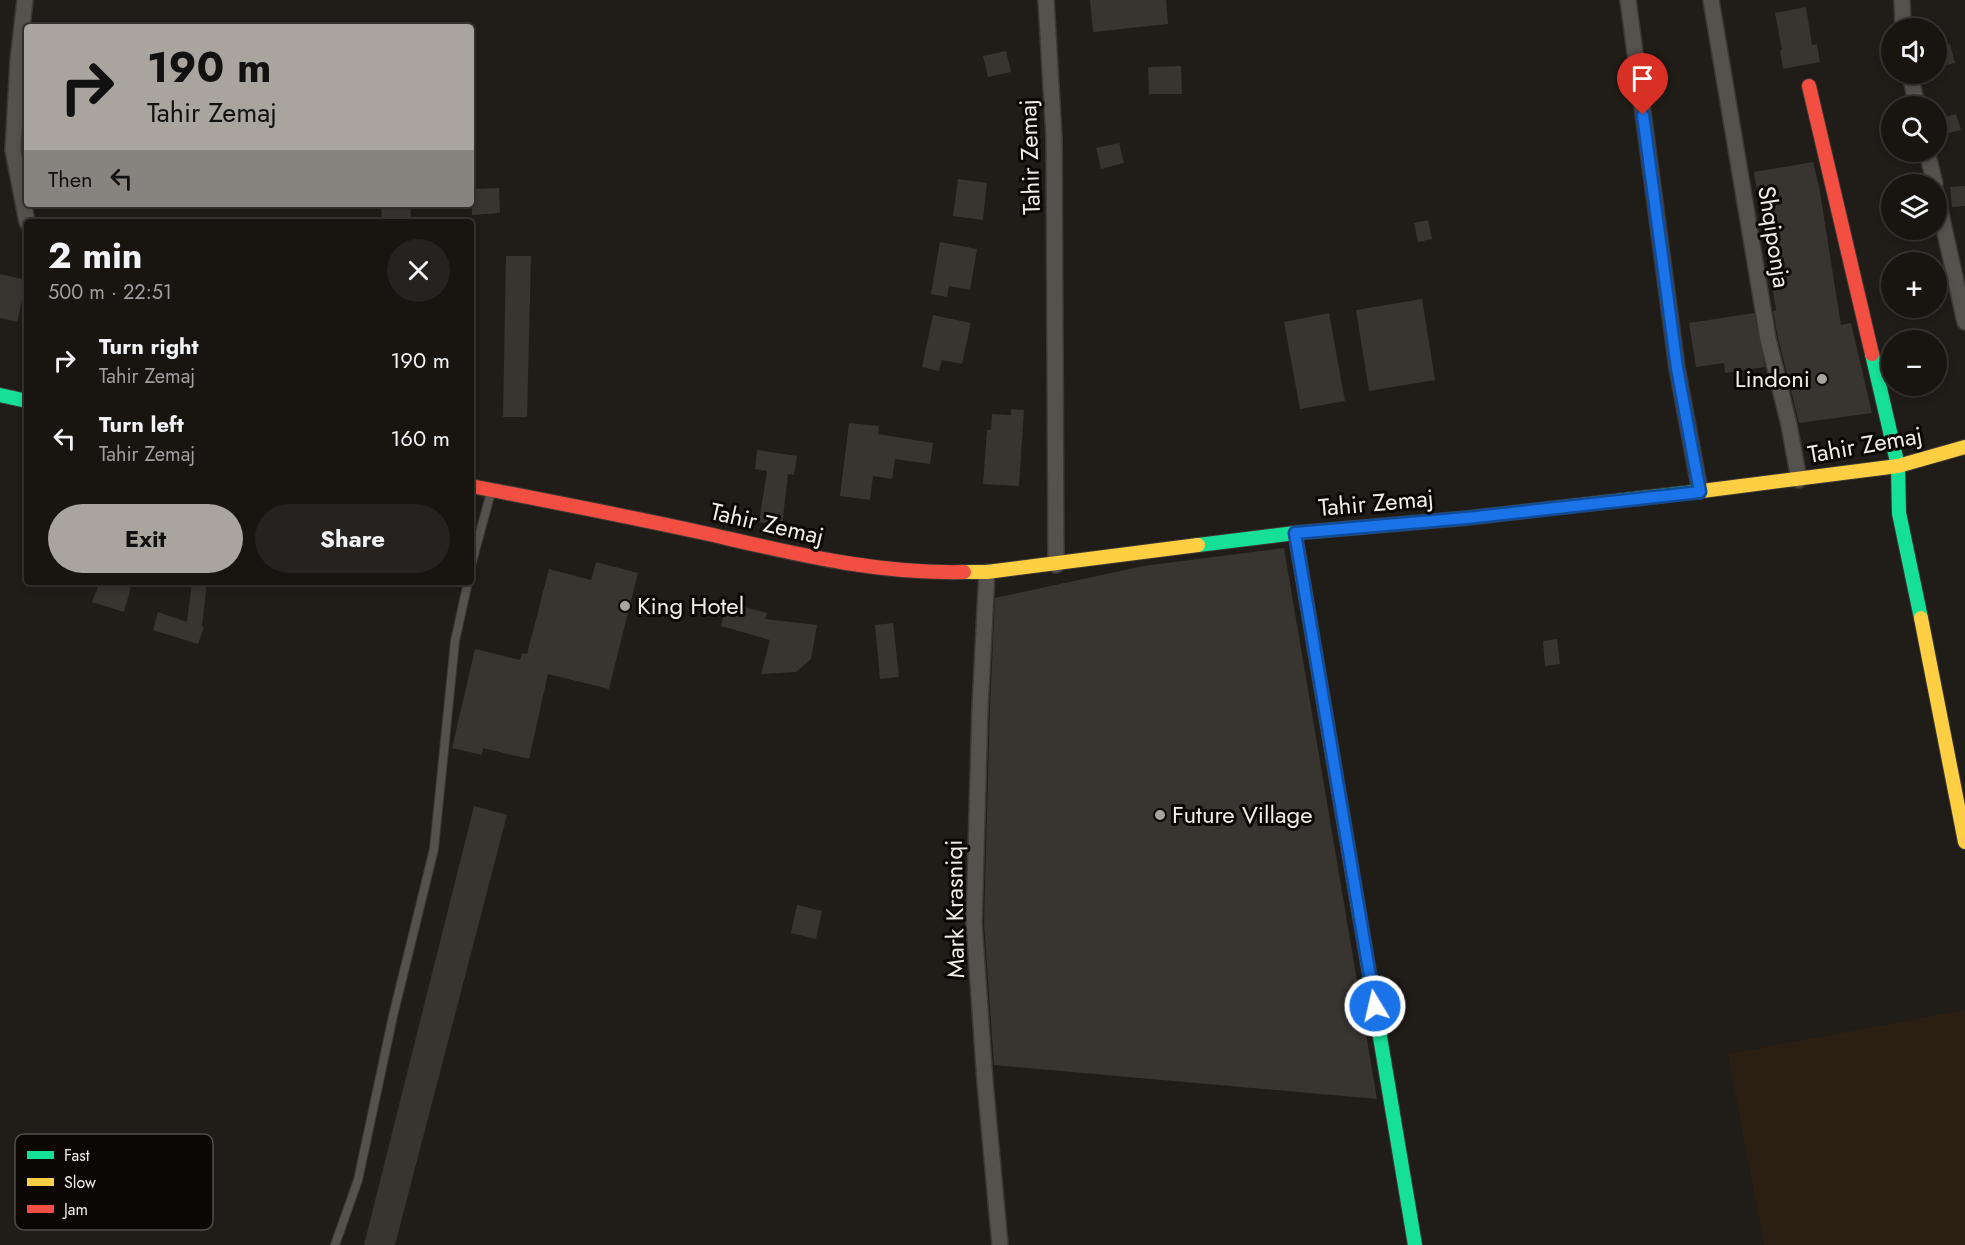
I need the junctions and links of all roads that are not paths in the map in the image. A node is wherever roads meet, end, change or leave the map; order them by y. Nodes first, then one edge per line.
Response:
1 (26, 0) edge
2 (1046, 0) edge
3 (1629, 0) edge
4 (1711, 0) edge
5 (1902, 0) edge
6 (1903, 18) edge
7 (1809, 86) dead end
8 (24, 207) edge
9 (1947, 240) edge
10 (1965, 322) edge
11 (0, 395) edge
12 (24, 400) edge
13 (1965, 447) edge
14 (1898, 466) junction
15 (1799, 480) junction
16 (474, 487) edge
17 (491, 490) junction
18 (1700, 492) junction
19 (1295, 533) junction
20 (474, 555) edge
21 (1056, 565) junction
22 (987, 573) junction
23 (467, 585) edge
24 (1965, 842) edge
25 (335, 1245) edge
26 (1000, 1245) edge
27 (1415, 1245) edge

1 - 8 street
2 - 21 street, Tahir Zemaj
3 - 18 street
4 - 15 street, Shqiponja
5 - 6 street
7 - 14 main road
9 - 10 street
11 - 12 main road
13 - 14 main road, Tahir Zemaj
14 - 15 main road, Tahir Zemaj
14 - 24 main road
15 - 18 main road, Tahir Zemaj
16 - 17 main road, Tahir Zemaj
17 - 20 lane
17 - 22 main road, Tahir Zemaj
18 - 19 main road, Tahir Zemaj
19 - 21 main road, Tahir Zemaj
19 - 27 main road
21 - 22 main road, Tahir Zemaj
22 - 26 street, Mark Krasniqi
23 - 25 lane

